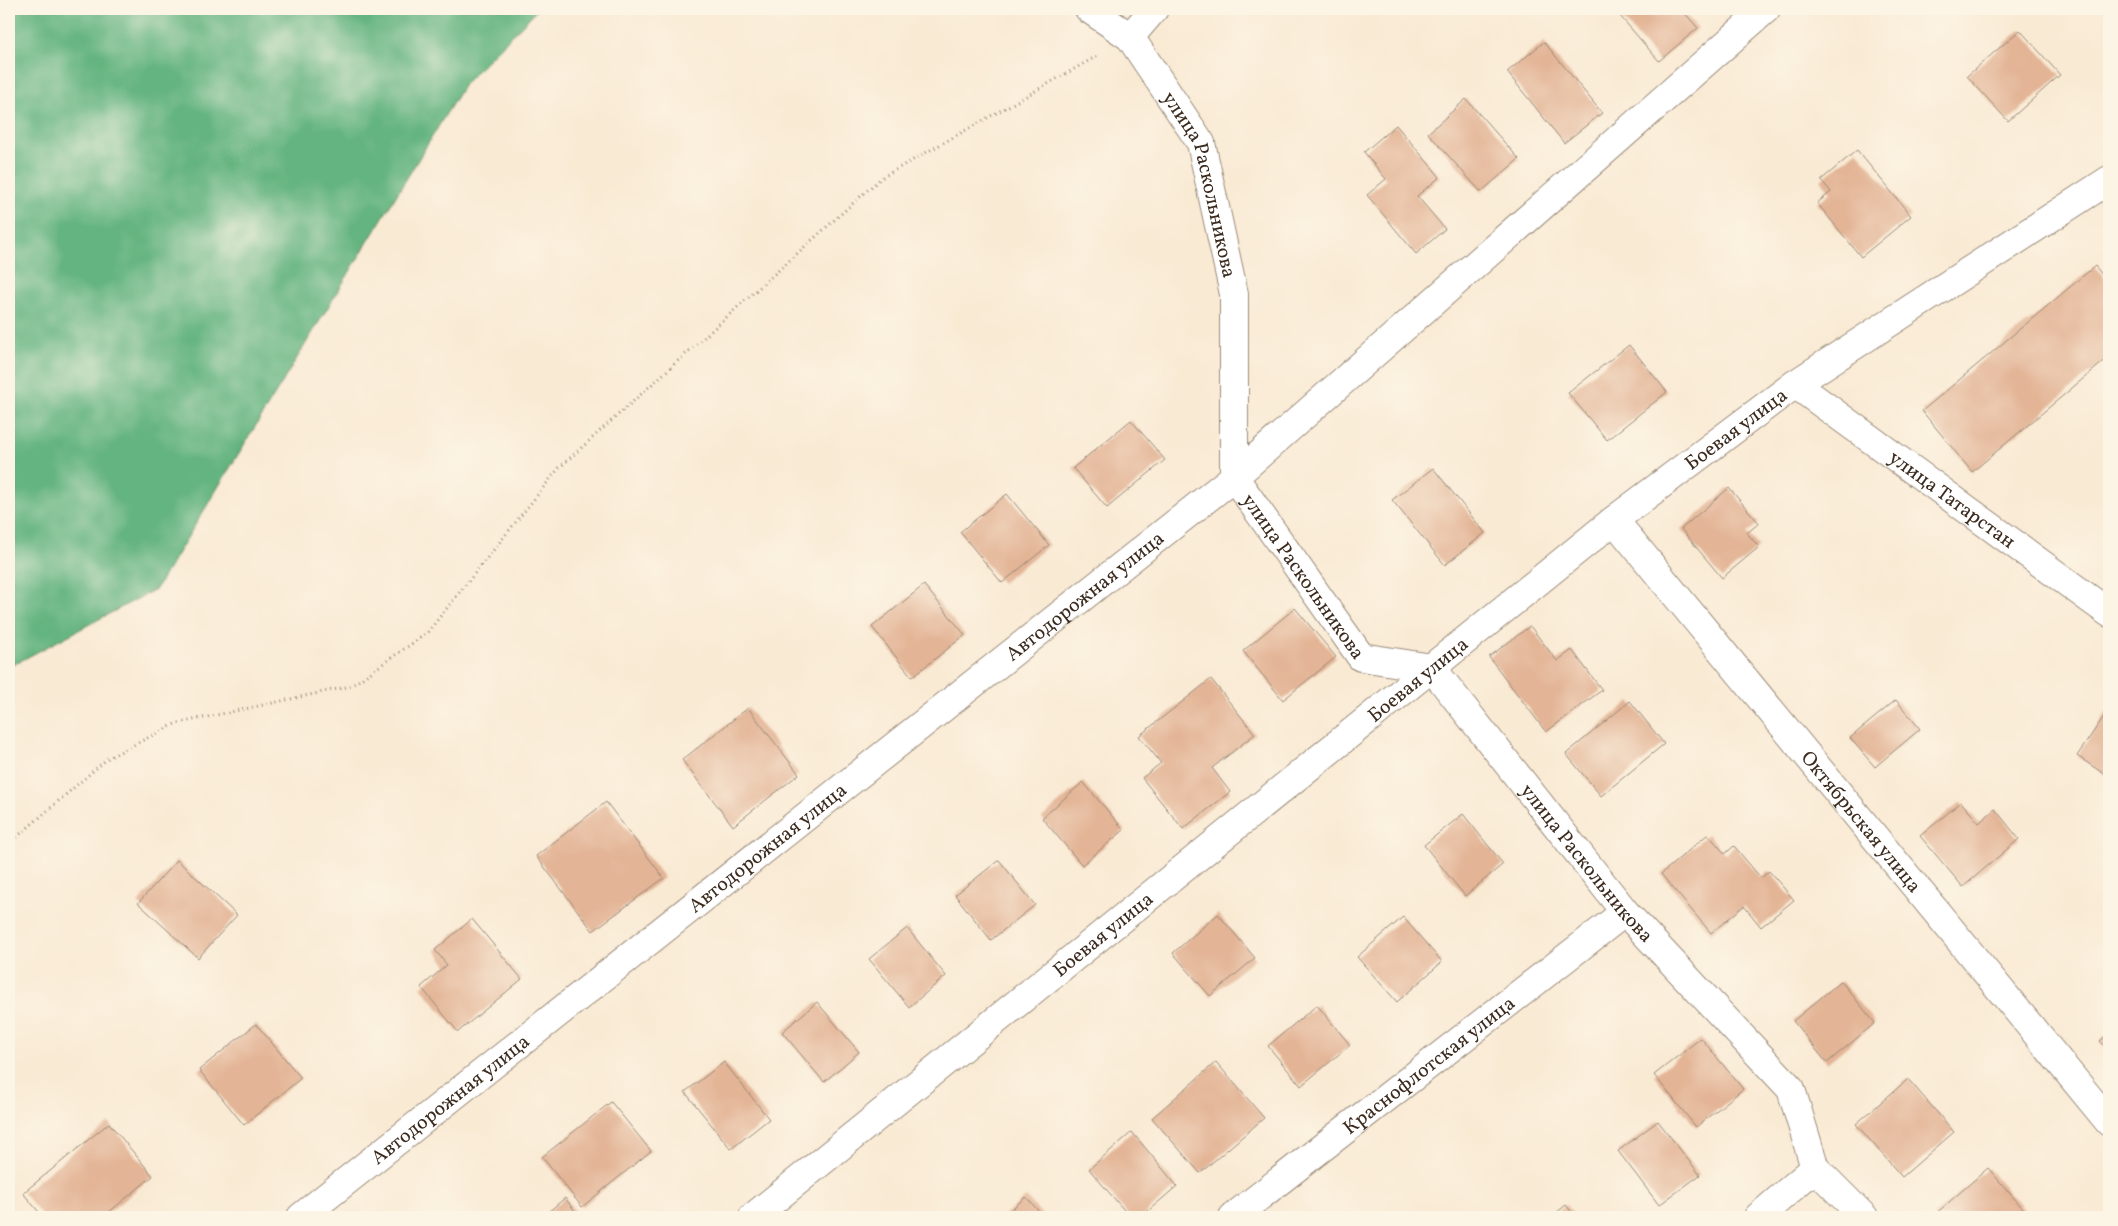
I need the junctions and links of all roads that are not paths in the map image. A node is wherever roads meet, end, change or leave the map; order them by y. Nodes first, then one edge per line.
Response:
1 (1089, 9) edge
2 (1154, 9) edge
3 (1766, 9) edge
4 (1130, 37) junction
5 (2109, 180) edge
6 (1796, 384) junction
7 (1234, 477) junction
8 (1614, 520) junction
9 (2109, 613) edge
10 (1432, 668) junction
11 (1625, 912) junction
12 (2109, 1122) edge
13 (1814, 1168) junction
14 (301, 1217) edge
15 (754, 1217) edge
16 (1233, 1217) edge
17 (1758, 1217) edge
18 (1864, 1217) edge

1 - 4 street, улица Раскольникова
2 - 4 street
3 - 7 street, Автодорожная улица
4 - 7 street, улица Раскольникова
5 - 6 street, Боевая улица
6 - 8 street, Боевая улица
6 - 9 street, улица Татарстан
7 - 10 street, улица Раскольникова
7 - 14 street, Автодорожная улица
8 - 10 street, Боевая улица
8 - 12 street, Октябрьская улица
10 - 11 street, улица Раскольникова
10 - 15 street, Боевая улица
11 - 13 street, улица Раскольникова
11 - 16 street, Краснофлотская улица
13 - 17 street
13 - 18 street, улица Раскольникова

